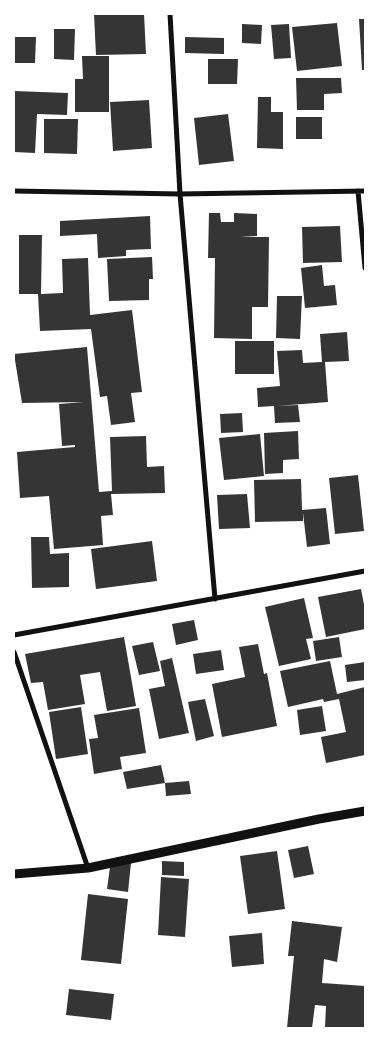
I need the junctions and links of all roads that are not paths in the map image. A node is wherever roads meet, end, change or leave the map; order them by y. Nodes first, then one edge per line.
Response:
1 (170, 14) edge
2 (14, 191) edge
3 (358, 191) junction
4 (365, 191) edge
5 (180, 194) junction
6 (365, 268) edge
7 (365, 570) edge
8 (214, 599) junction
9 (14, 635) edge
10 (14, 652) edge
11 (365, 811) edge
12 (88, 868) junction
13 (14, 874) edge

1 - 5 street
2 - 5 street
3 - 4 street
3 - 5 street
3 - 6 street
5 - 8 street
7 - 8 street
8 - 9 street
10 - 12 street
11 - 12 street
12 - 13 street

